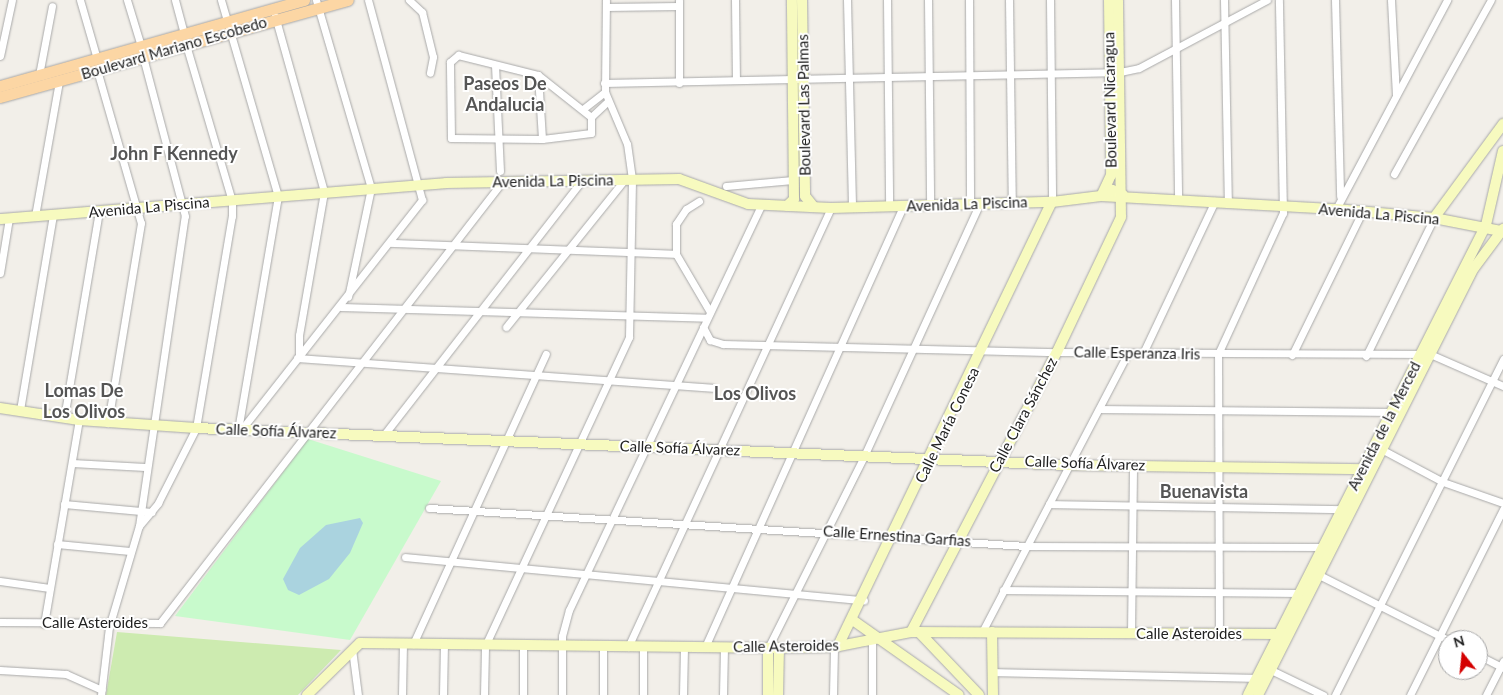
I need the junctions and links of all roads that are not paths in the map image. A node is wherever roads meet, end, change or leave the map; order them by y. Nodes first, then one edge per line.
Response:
1 (12, 0) edge
2 (80, 0) edge
3 (127, 0) edge
4 (174, 0) edge
5 (221, 0) edge
6 (304, 0) edge
7 (348, 0) edge
8 (368, 0) edge
9 (408, 0) edge
10 (735, 0) edge
11 (792, 0) edge
12 (802, 0) edge
13 (847, 0) edge
14 (887, 0) edge
15 (928, 0) edge
16 (970, 0) edge
17 (1009, 0) edge
18 (1050, 0) edge
19 (1109, 0) edge
20 (1118, 0) edge
21 (1175, 0) edge
22 (1224, 0) edge
23 (1267, 0) edge
24 (1279, 0) edge
25 (1336, 0) edge
26 (1391, 0) edge
27 (1447, 0) edge
28 (1491, 0) edge
29 (679, 3) edge
30 (318, 4) edge
31 (606, 4) edge
32 (52, 6) dead end
33 (274, 14) junction
34 (1225, 22) junction
35 (228, 27) junction
36 (185, 39) junction
37 (1177, 48) junction
38 (142, 51) junction
39 (0, 56) edge
40 (97, 64) junction
41 (495, 65) junction
42 (1051, 72) junction
43 (1115, 72) junction
44 (430, 73) dead end
45 (972, 74) junction
46 (1011, 74) junction
47 (39, 75) junction
48 (538, 75) junction
49 (930, 75) junction
50 (890, 76) junction
51 (849, 77) junction
52 (792, 79) junction
53 (803, 79) junction
54 (59, 80) junction
55 (736, 80) junction
56 (604, 83) junction
57 (679, 83) junction
58 (0, 86) edge
59 (605, 92) junction
60 (1396, 95) junction
61 (0, 97) edge
62 (608, 101) junction
63 (583, 109) junction
64 (591, 117) junction
65 (1503, 124) edge
66 (498, 139) junction
67 (542, 139) junction
68 (1503, 151) edge
69 (500, 171) dead end
70 (1394, 174) dead end
71 (628, 180) junction
72 (793, 180) junction
73 (502, 182) junction
74 (580, 183) junction
75 (421, 184) junction
76 (726, 186) dead end
77 (371, 188) junction
78 (324, 192) junction
79 (1123, 195) junction
80 (278, 196) junction
81 (1101, 196) junction
82 (1340, 196) junction
83 (1178, 198) junction
84 (806, 199) junction
85 (699, 200) dead end
86 (1215, 200) junction
87 (232, 201) junction
88 (1052, 202) junction
89 (1228, 202) junction
90 (790, 203) junction
91 (975, 203) junction
92 (1012, 203) junction
93 (185, 204) junction
94 (930, 205) junction
95 (761, 206) junction
96 (904, 206) junction
97 (1284, 206) junction
98 (814, 207) junction
99 (889, 207) junction
100 (140, 208) junction
101 (831, 208) junction
102 (852, 208) junction
103 (1336, 209) junction
104 (99, 211) junction
105 (1362, 212) junction
106 (53, 215) junction
107 (35, 216) junction
108 (4, 218) edge
109 (1434, 218) junction
110 (1486, 225) junction
111 (1502, 230) edge
112 (391, 243) junction
113 (454, 247) junction
114 (531, 249) junction
115 (565, 250) junction
116 (630, 250) junction
117 (676, 254) junction
118 (0, 273) edge
119 (348, 298) junction
120 (341, 307) junction
121 (406, 308) junction
122 (484, 310) junction
123 (516, 314) junction
124 (629, 314) junction
125 (709, 315) junction
126 (506, 327) dead end
127 (703, 328) junction
128 (769, 343) junction
129 (842, 345) junction
130 (915, 346) junction
131 (983, 351) junction
132 (1057, 352) junction
133 (1128, 353) junction
134 (1144, 353) junction
135 (546, 354) dead end
136 (1218, 354) junction
137 (1425, 354) junction
138 (1292, 355) junction
139 (298, 356) junction
140 (1366, 356) junction
141 (1503, 359) edge
142 (364, 363) junction
143 (436, 368) junction
144 (538, 374) junction
145 (608, 379) junction
146 (1493, 380) junction
147 (676, 384) junction
148 (1503, 386) edge
149 (712, 388) dead end
150 (0, 408) edge
151 (1100, 408) junction
152 (20, 410) junction
153 (1218, 411) junction
154 (1391, 412) junction
155 (64, 418) junction
156 (79, 420) junction
157 (108, 423) junction
158 (152, 425) junction
159 (196, 428) junction
160 (240, 430) junction
161 (308, 432) junction
162 (383, 436) junction
163 (507, 440) junction
164 (576, 443) junction
165 (646, 446) junction
166 (1381, 449) junction
167 (718, 450) junction
168 (790, 452) junction
169 (865, 454) junction
170 (931, 457) junction
171 (998, 460) junction
172 (72, 463) junction
173 (1132, 464) junction
174 (1069, 465) junction
175 (1218, 466) junction
176 (145, 468) junction
177 (1362, 468) junction
178 (1443, 482) junction
179 (1503, 503) edge
180 (64, 504) junction
181 (1049, 504) junction
182 (1132, 505) junction
183 (1217, 507) junction
184 (429, 508) dead end
185 (1341, 509) junction
186 (1503, 509) edge
187 (138, 510) junction
188 (474, 511) junction
189 (152, 512) junction
190 (544, 514) junction
191 (612, 518) junction
192 (684, 523) junction
193 (139, 526) junction
194 (756, 527) junction
195 (828, 531) junction
196 (893, 535) junction
197 (959, 540) junction
198 (57, 544) junction
199 (1026, 546) junction
200 (1131, 546) junction
201 (1218, 547) junction
202 (1320, 547) junction
203 (130, 551) junction
204 (405, 557) dead end
205 (451, 562) junction
206 (520, 565) junction
207 (589, 572) junction
208 (1317, 574) junction
209 (661, 578) junction
210 (0, 581) edge
211 (730, 585) junction
212 (50, 588) junction
213 (1003, 590) junction
214 (799, 592) junction
215 (1129, 592) junction
216 (1219, 593) junction
217 (1296, 593) junction
218 (864, 600) junction
219 (1378, 604) junction
220 (854, 620) junction
221 (0, 622) edge
222 (44, 624) junction
223 (108, 626) junction
224 (1441, 630) edge
225 (915, 632) junction
226 (987, 632) junction
227 (1131, 633) junction
228 (1219, 634) junction
229 (1279, 634) junction
230 (1438, 635) joint
231 (876, 637) junction
232 (408, 644) junction
233 (444, 645) junction
234 (352, 646) junction
235 (485, 646) junction
236 (523, 647) junction
237 (562, 647) junction
238 (603, 647) junction
239 (628, 647) junction
240 (643, 647) junction
241 (684, 647) junction
242 (705, 647) junction
243 (836, 647) junction
244 (724, 648) junction
245 (774, 648) junction
246 (1488, 659) edge
247 (1502, 665) edge
248 (0, 670) edge
249 (1270, 670) junction
250 (993, 672) junction
251 (1256, 678) junction
252 (101, 692) edge
253 (307, 695) edge
254 (358, 695) edge
255 (402, 695) edge
256 (443, 695) edge
257 (484, 695) edge
258 (523, 695) edge
259 (562, 695) edge
260 (603, 695) edge
261 (643, 695) edge
262 (683, 695) edge
263 (723, 695) edge
264 (768, 695) edge
265 (778, 695) edge
266 (833, 695) edge
267 (872, 695) edge
268 (959, 695) edge
269 (979, 695) edge
270 (993, 695) edge
271 (1248, 695) edge
272 (1258, 695) edge
273 (1324, 695) edge
274 (1335, 695) edge
275 (1410, 695) edge
276 (1486, 695) edge

1 - 39 street
2 - 40 street
3 - 38 street
4 - 36 street
5 - 35 street
6 - 33 main road, Boulevard Mariano Escobedo
7 - 30 main road, Boulevard Mariano Escobedo
8 - 75 street
9 - 44 street
10 - 55 street
11 - 52 street, Boulevard Las Palmas
12 - 53 street, Boulevard Las Palmas
13 - 51 street
14 - 50 street
15 - 49 street
16 - 45 street
17 - 46 street
18 - 42 street
19 - 43 street, Boulevard Nicaragua
20 - 43 street, Boulevard Nicaragua
21 - 37 street
22 - 34 street
23 - 34 street
24 - 97 street
25 - 82 street
26 - 60 street
27 - 60 street
28 - 70 street
29 - 31 street
29 - 57 street
30 - 33 main road, Boulevard Mariano Escobedo
30 - 77 street
31 - 56 street
32 - 47 street
33 - 35 main road, Boulevard Mariano Escobedo
33 - 78 street
34 - 37 street
34 - 89 street
35 - 36 main road, Boulevard Mariano Escobedo
35 - 80 street
36 - 38 main road, Boulevard Mariano Escobedo
36 - 87 street
37 - 43 street
37 - 83 street
38 - 40 main road, Boulevard Mariano Escobedo
38 - 93 street
40 - 47 main road, Boulevard Mariano Escobedo
40 - 54 main road, Boulevard Mariano Escobedo
40 - 100 street
41 - 48 street
41 - 66 street
41 - 66 street
42 - 43 street
42 - 46 street
42 - 88 street
43 - 79 street, Boulevard Nicaragua
43 - 81 street, Boulevard Nicaragua
45 - 46 street
45 - 49 street
45 - 91 street
46 - 92 street
47 - 58 main road, Boulevard Mariano Escobedo
48 - 63 street
48 - 67 street
49 - 50 street
49 - 94 street
50 - 51 street
50 - 99 street
51 - 53 street
51 - 102 street
52 - 53 street
52 - 55 street
52 - 72 street, Boulevard Las Palmas
53 - 84 street, Boulevard Las Palmas
54 - 61 main road, Boulevard Mariano Escobedo
54 - 107 street
55 - 57 street
56 - 57 street
56 - 59 street
59 - 62 street
59 - 63 street
60 - 82 street
62 - 64 street
62 - 71 street
63 - 64 street
64 - 67 street
65 - 109 street
66 - 67 street
66 - 69 street
68 - 110 street, Avenida de la Merced
71 - 74 street, Avenida La Piscina
71 - 95 street, Avenida La Piscina
71 - 115 street
71 - 116 street
72 - 76 street
72 - 90 street, Boulevard Las Palmas
73 - 74 street, Avenida La Piscina
73 - 75 street, Avenida La Piscina
73 - 113 street
74 - 114 street
75 - 77 street, Avenida La Piscina
75 - 112 street
77 - 78 street, Avenida La Piscina
77 - 119 street
78 - 80 street, Avenida La Piscina
78 - 139 street
79 - 81 street, Avenida La Piscina
79 - 83 street, Avenida La Piscina
79 - 132 street, Calle Clara Sánchez
80 - 87 street, Avenida La Piscina
80 - 160 street
81 - 88 street, Avenida La Piscina
82 - 103 street
83 - 86 street, Avenida La Piscina
84 - 90 street
84 - 98 street
85 - 117 street
86 - 89 street, Avenida La Piscina
86 - 134 street
87 - 93 street, Avenida La Piscina
87 - 159 street
88 - 92 street, Avenida La Piscina
88 - 131 street, Calle María Conesa
89 - 97 street, Avenida La Piscina
90 - 95 street, Avenida La Piscina
90 - 98 street, Avenida La Piscina
91 - 92 street, Avenida La Piscina
91 - 94 street, Avenida La Piscina
91 - 130 street
93 - 100 street, Avenida La Piscina
93 - 158 street
94 - 96 street, Avenida La Piscina
95 - 125 street
96 - 99 street, Avenida La Piscina
96 - 129 street
97 - 103 street, Avenida La Piscina
97 - 136 street
98 - 101 street, Avenida La Piscina
99 - 102 street, Avenida La Piscina
100 - 104 street, Avenida La Piscina
100 - 157 street
101 - 102 street, Avenida La Piscina
101 - 128 street
103 - 105 street, Avenida La Piscina
104 - 106 street, Avenida La Piscina
104 - 155 street
105 - 109 street, Avenida La Piscina
105 - 138 street
106 - 107 street, Avenida La Piscina
106 - 152 street
107 - 108 street, Avenida La Piscina
108 - 118 street
109 - 110 street, Avenida La Piscina
109 - 140 street
110 - 111 street, Avenida La Piscina
110 - 137 street, Avenida de la Merced
111 - 137 street, Avenida de la Merced
112 - 113 street
112 - 119 street
113 - 114 street
113 - 121 street
114 - 115 street
114 - 122 street
115 - 116 street
115 - 123 street
116 - 117 street
116 - 124 street
117 - 125 street
119 - 120 street
120 - 121 street
120 - 139 street
121 - 122 street
121 - 142 street
122 - 123 street
122 - 143 street
123 - 124 street
123 - 126 street
124 - 125 street
124 - 145 street
125 - 127 street
127 - 128 street, Calle Esperanza Iris
127 - 147 street
128 - 129 street, Calle Esperanza Iris
128 - 167 street
129 - 130 street, Calle Esperanza Iris
129 - 168 street
130 - 131 street, Calle Esperanza Iris
130 - 169 street
131 - 132 street, Calle Esperanza Iris
131 - 170 street, Calle María Conesa
132 - 133 street, Calle Esperanza Iris
132 - 171 street, Calle Clara Sánchez
133 - 134 street, Calle Esperanza Iris
133 - 151 street
134 - 136 street, Calle Esperanza Iris
135 - 144 street
136 - 138 street, Calle Esperanza Iris
136 - 153 street
137 - 140 street, Calle Esperanza Iris
137 - 146 street
137 - 154 street, Avenida de la Merced
137 - 166 street, Avenida de la Merced
138 - 140 street, Calle Esperanza Iris
139 - 142 street
139 - 160 street
141 - 146 street
142 - 143 street
142 - 161 street
143 - 144 street
143 - 162 street
144 - 145 street
144 - 163 street
145 - 147 street
145 - 164 street
146 - 148 street
146 - 178 street
147 - 149 street
147 - 165 street
150 - 152 street, Calle Sofía Álvarez
151 - 153 street
151 - 174 street
152 - 155 street, Calle Sofía Álvarez
153 - 154 street
153 - 175 street
154 - 177 street, Avenida de la Merced
155 - 156 street, Calle Sofía Álvarez
156 - 157 street, Calle Sofía Álvarez
156 - 172 street
157 - 158 street, Calle Sofía Álvarez
158 - 159 street, Calle Sofía Álvarez
158 - 176 street
159 - 160 street, Calle Sofía Álvarez
159 - 189 street
160 - 161 street, Calle Sofía Álvarez
161 - 162 street, Calle Sofía Álvarez
161 - 223 street, Calle Asteroides
162 - 163 street, Calle Sofía Álvarez
163 - 164 street, Calle Sofía Álvarez
163 - 188 street
164 - 165 street, Calle Sofía Álvarez
164 - 190 street
165 - 167 street, Calle Sofía Álvarez
165 - 191 street
166 - 178 street
166 - 208 street, Avenida de la Merced
167 - 168 street, Calle Sofía Álvarez
167 - 192 street
168 - 169 street, Calle Sofía Álvarez
168 - 194 street
169 - 170 street, Calle Sofía Álvarez
169 - 195 street
170 - 171 street, Calle Sofía Álvarez
170 - 196 street, Calle María Conesa
171 - 174 street, Calle Sofía Álvarez
171 - 197 street, Calle Clara Sánchez
172 - 176 street
172 - 180 street
173 - 174 street, Calle Sofía Álvarez
173 - 175 street, Calle Sofía Álvarez
173 - 182 street
174 - 181 street
175 - 177 street, Calle Sofía Álvarez
175 - 183 street
176 - 187 street
177 - 185 street, Avenida de la Merced
178 - 179 street
178 - 219 street
180 - 187 street
180 - 198 street
181 - 182 street
181 - 199 street
182 - 183 street
182 - 200 street
183 - 185 street
183 - 201 street
184 - 188 street, Calle Ernestina Garfias
185 - 202 street, Avenida de la Merced
186 - 224 street
187 - 189 street
187 - 193 street
188 - 190 street, Calle Ernestina Garfias
188 - 205 street
189 - 193 street
190 - 191 street, Calle Ernestina Garfias
190 - 206 street
191 - 192 street, Calle Ernestina Garfias
191 - 207 street
192 - 194 street, Calle Ernestina Garfias
192 - 209 street
193 - 203 street
194 - 195 street, Calle Ernestina Garfias
194 - 211 street
195 - 196 street, Calle Ernestina Garfias
195 - 214 street
196 - 197 street, Calle Ernestina Garfias
196 - 218 street, Calle María Conesa
197 - 199 street, Calle Ernestina Garfias
197 - 225 street, Calle Clara Sánchez
198 - 203 street
198 - 212 street
199 - 200 street, Calle Ernestina Garfias
199 - 213 street
200 - 201 street, Calle Ernestina Garfias
200 - 215 street
201 - 202 street, Calle Ernestina Garfias
201 - 216 street
202 - 217 street, Avenida de la Merced
203 - 223 street
204 - 205 street
205 - 206 street
205 - 232 street
206 - 207 street
206 - 235 street
207 - 209 street
207 - 237 street
208 - 219 street
208 - 249 street, Avenida de la Merced
209 - 211 street
209 - 239 street
210 - 212 street
211 - 214 street
211 - 242 street
212 - 222 street
213 - 215 street
213 - 226 street
214 - 218 street
214 - 245 street
215 - 216 street
215 - 227 street
216 - 217 street
216 - 228 street
217 - 229 street, Avenida de la Merced
218 - 220 street, Calle María Conesa
219 - 230 street
219 - 274 street
220 - 231 street
220 - 243 street, Calle María Conesa
221 - 222 street, Calle Asteroides
222 - 223 street, Calle Asteroides
223 - 252 street
225 - 226 street, Calle Asteroides
225 - 231 street, Calle Asteroides
225 - 269 street
226 - 227 street, Calle Asteroides
226 - 250 street
227 - 228 street, Calle Asteroides
228 - 229 street, Calle Asteroides
229 - 251 street, Avenida de la Merced
230 - 275 street
231 - 243 street, Calle Asteroides
231 - 267 street
231 - 268 street
232 - 233 street, Calle Asteroides
232 - 234 street, Calle Asteroides
232 - 255 street
233 - 235 street, Calle Asteroides
233 - 256 street
234 - 253 street
234 - 254 street
235 - 236 street, Calle Asteroides
235 - 257 street
236 - 237 street, Calle Asteroides
236 - 258 street
237 - 238 street, Calle Asteroides
237 - 259 street
238 - 239 street, Calle Asteroides
238 - 260 street
239 - 240 street, Calle Asteroides
240 - 241 street, Calle Asteroides
240 - 261 street
241 - 242 street, Calle Asteroides
241 - 262 street
242 - 244 street, Calle Asteroides
243 - 245 street, Calle Asteroides
243 - 266 street
244 - 245 street, Calle Asteroides
244 - 263 street
245 - 264 street
245 - 265 street
246 - 247 street
247 - 276 street
248 - 252 street
249 - 272 street, Avenida de la Merced
249 - 273 street
250 - 251 street
250 - 270 street
251 - 271 street, Avenida de la Merced

